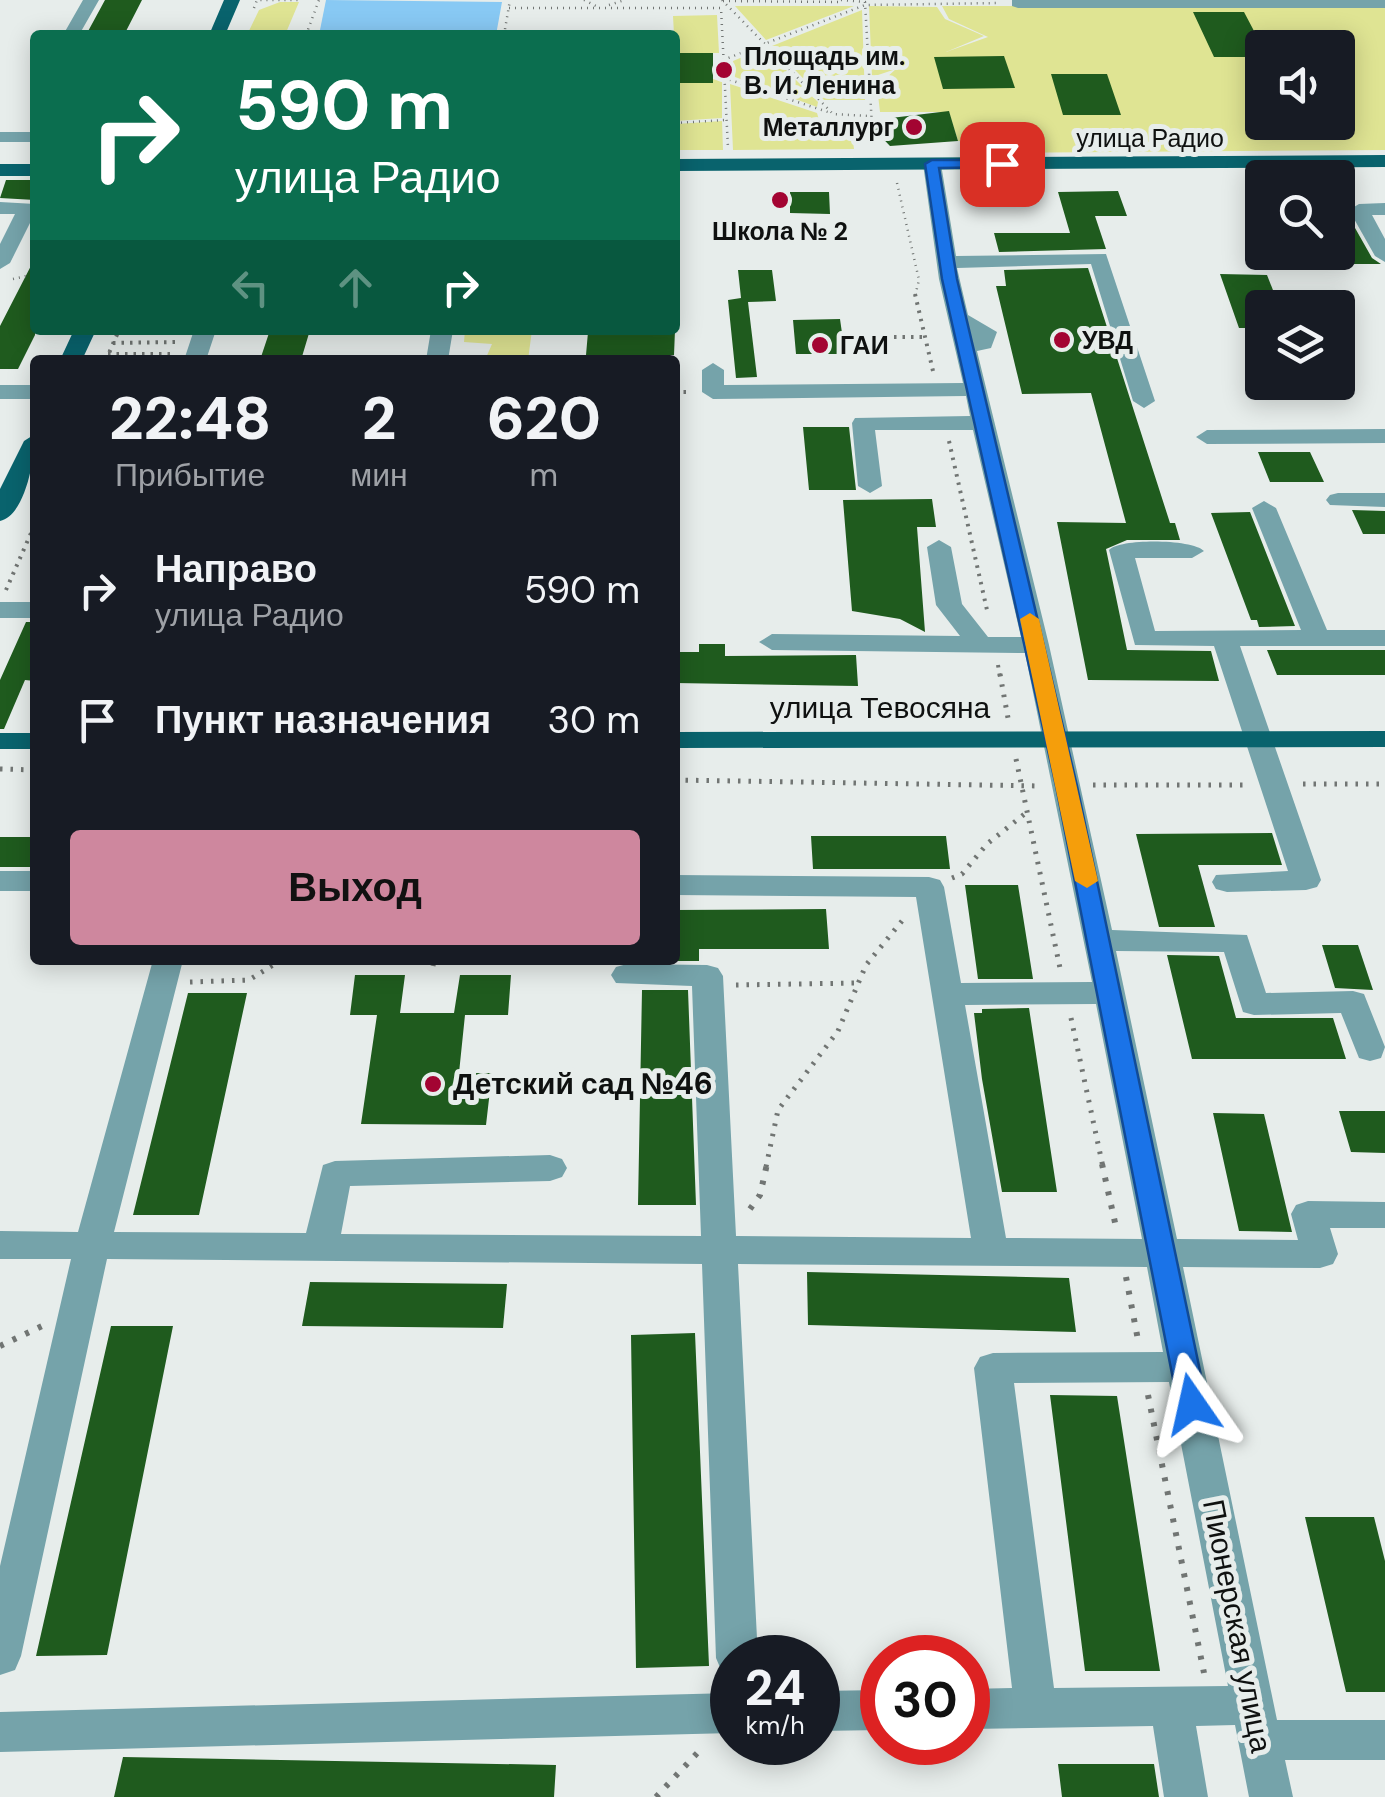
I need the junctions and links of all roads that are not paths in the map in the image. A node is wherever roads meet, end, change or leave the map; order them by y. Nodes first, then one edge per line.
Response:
1 (91, 0) edge
2 (232, 0) edge
3 (1018, 3) road end
4 (1385, 3) edge
5 (75, 30) edge
6 (219, 30) edge
7 (0, 137) edge
8 (30, 137) edge
9 (1385, 162) edge
10 (932, 164) junction
11 (1355, 164) edge
12 (680, 165) edge
13 (0, 170) edge
14 (30, 170) edge
15 (1245, 170) edge
16 (0, 208) edge
17 (1385, 210) edge
18 (1385, 256) edge
19 (947, 262) junction
20 (2, 272) edge
21 (712, 370) dead end
22 (974, 389) junction
23 (0, 392) edge
24 (30, 392) edge
25 (1144, 400) dead end
26 (982, 423) junction
27 (1385, 436) edge
28 (1207, 437) dead end
29 (30, 455) edge
30 (870, 486) dead end
31 (1338, 500) dead end
32 (1385, 500) edge
33 (1264, 508) dead end
34 (0, 514) edge
35 (938, 547) dead end
36 (1192, 551) dead end
37 (0, 610) edge
38 (30, 610) edge
39 (1224, 638) junction
40 (1317, 638) junction
41 (1385, 638) edge
42 (772, 642) dead end
43 (987, 644) junction
44 (1036, 645) junction
45 (1385, 739) edge
46 (0, 740) edge
47 (30, 740) edge
48 (680, 740) edge
49 (1259, 740) junction
50 (1056, 741) junction
51 (0, 880) edge
52 (30, 881) edge
53 (1227, 882) dead end
54 (680, 886) edge
55 (1099, 940) junction
56 (165, 971) edge
57 (628, 976) dead end
58 (1110, 993) junction
59 (948, 994) junction
60 (1370, 1050) dead end
61 (550, 1168) dead end
62 (1385, 1215) edge
63 (0, 1245) edge
64 (92, 1246) junction
65 (320, 1249) junction
66 (718, 1251) junction
67 (991, 1252) junction
68 (1162, 1253) junction
69 (1185, 1367) junction
70 (735, 1635) edge
71 (0, 1656) edge
72 (1035, 1708) junction
73 (1172, 1708) junction
74 (990, 1709) edge
75 (1256, 1722) junction
76 (710, 1728) edge
77 (0, 1732) edge
78 (1385, 1740) edge
79 (1186, 1797) edge
80 (1270, 1797) edge

1 - 5 street
2 - 6 main road
3 - 4 street
7 - 8 street
9 - 11 main road, улица Радио
10 - 12 main road, улица Радио
10 - 15 main road, улица Радио
10 - 19 street, Пионерская улица
13 - 14 main road
16 - 20 street
17 - 18 street
19 - 22 street, Пионерская улица
19 - 25 street
21 - 22 street
22 - 26 street, Пионерская улица
23 - 24 street
26 - 30 street
26 - 44 street, Пионерская улица
27 - 28 street
29 - 34 main road
31 - 32 street
33 - 40 street
35 - 43 street
36 - 39 street
37 - 38 street
39 - 40 street
39 - 49 street
40 - 41 street
42 - 43 street
43 - 44 street
44 - 50 street, Пионерская улица
45 - 49 main road, улица Тевосяна
46 - 47 main road
48 - 50 main road, улица Тевосяна
49 - 50 main road, улица Тевосяна
49 - 53 street
50 - 55 street, Пионерская улица
51 - 52 street
54 - 59 street
55 - 58 street, Пионерская улица
55 - 60 street
56 - 64 street
57 - 66 street
58 - 59 street
58 - 68 street, Пионерская улица
59 - 67 street
61 - 65 street
62 - 68 street
63 - 64 street
64 - 65 street
64 - 71 street
65 - 66 street
66 - 67 street
66 - 70 street
67 - 68 street
68 - 69 street, Пионерская улица
69 - 72 street
69 - 75 street, Пионерская улица
72 - 73 street
72 - 74 street
73 - 75 street
73 - 79 street
75 - 78 street
75 - 80 street, Пионерская улица
76 - 77 street

